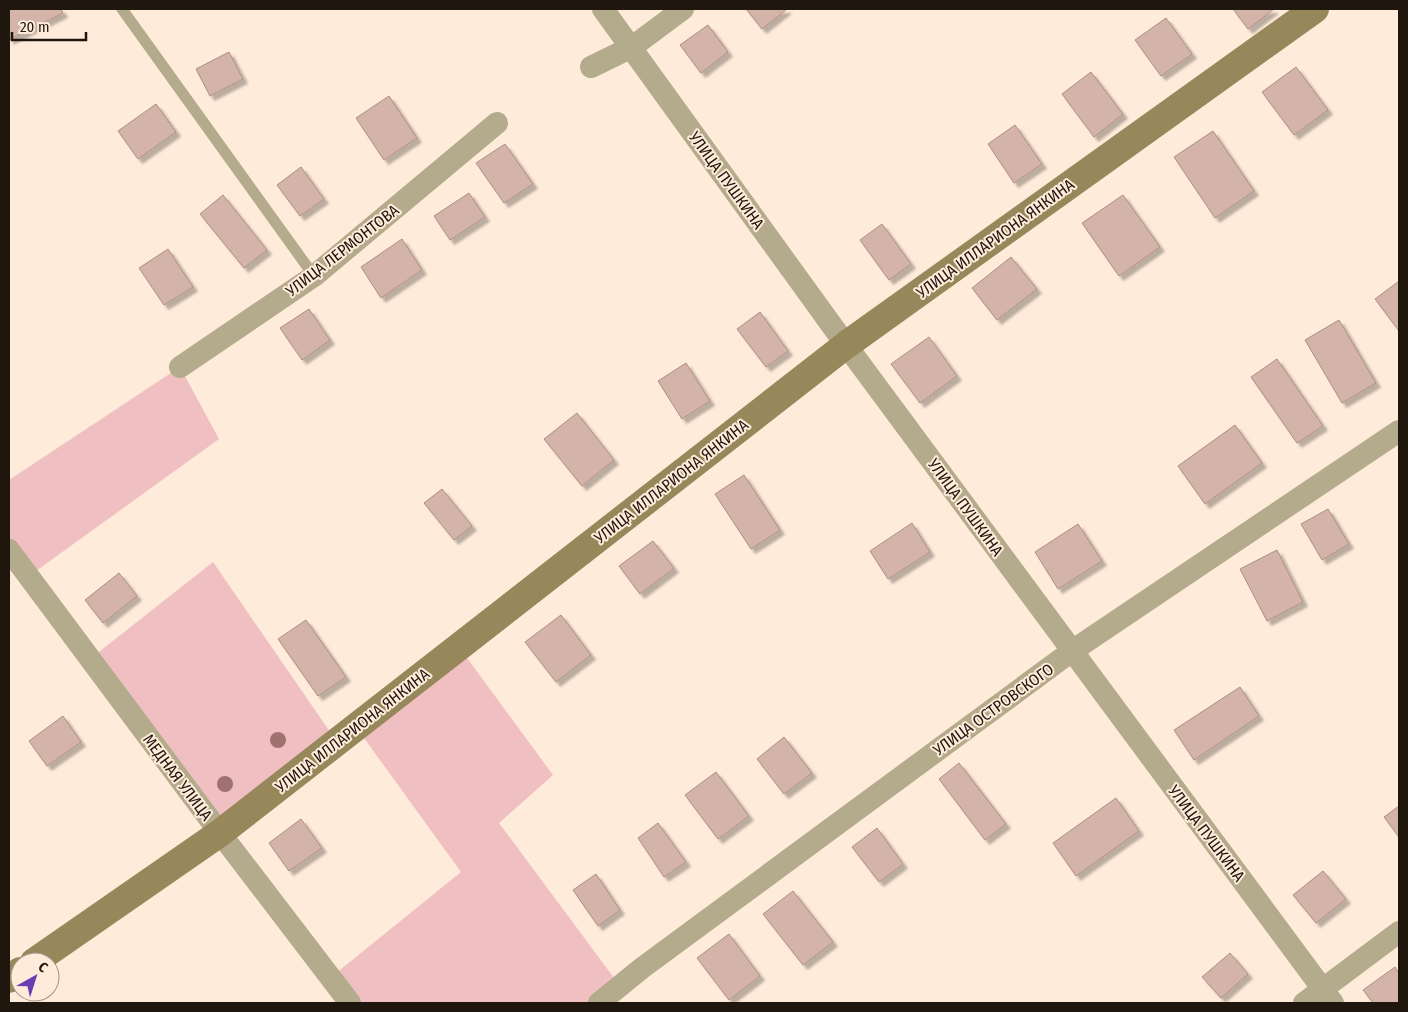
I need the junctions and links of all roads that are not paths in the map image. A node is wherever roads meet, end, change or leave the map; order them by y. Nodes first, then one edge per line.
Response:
1 (122, 9) edge
2 (603, 9) edge
3 (683, 9) edge
4 (1315, 9) edge
5 (632, 47) junction
6 (591, 67) dead end
7 (497, 123) dead end
8 (314, 276) junction
9 (846, 345) junction
10 (180, 367) dead end
11 (1399, 431) edge
12 (9, 550) edge
13 (1072, 651) junction
14 (220, 833) junction
15 (1399, 932) edge
16 (48, 952) edge
17 (1328, 996) edge
18 (350, 1003) edge
19 (599, 1003) edge
20 (1304, 1003) edge

1 - 8 lane
2 - 5 street, УЛИЦА ПУШКИНА
3 - 5 street
4 - 9 street, УЛИЦА ИЛЛАРИОНА ЯНКИНА
5 - 6 street
5 - 9 street, УЛИЦА ПУШКИНА
7 - 8 street, УЛИЦА ЛЕРМОНТОВА
8 - 10 street, УЛИЦА ЛЕРМОНТОВА
9 - 13 street, УЛИЦА ПУШКИНА
9 - 14 street, УЛИЦА ИЛЛАРИОНА ЯНКИНА
11 - 13 street, УЛИЦА ОСТРОВСКОГО
12 - 14 street, МЕДНАЯ УЛИЦА
13 - 17 street, УЛИЦА ПУШКИНА
13 - 19 street, УЛИЦА ОСТРОВСКОГО
14 - 16 street, УЛИЦА ИЛЛАРИОНА ЯНКИНА
14 - 18 street, МЕДНАЯ УЛИЦА
15 - 17 street
17 - 20 street

